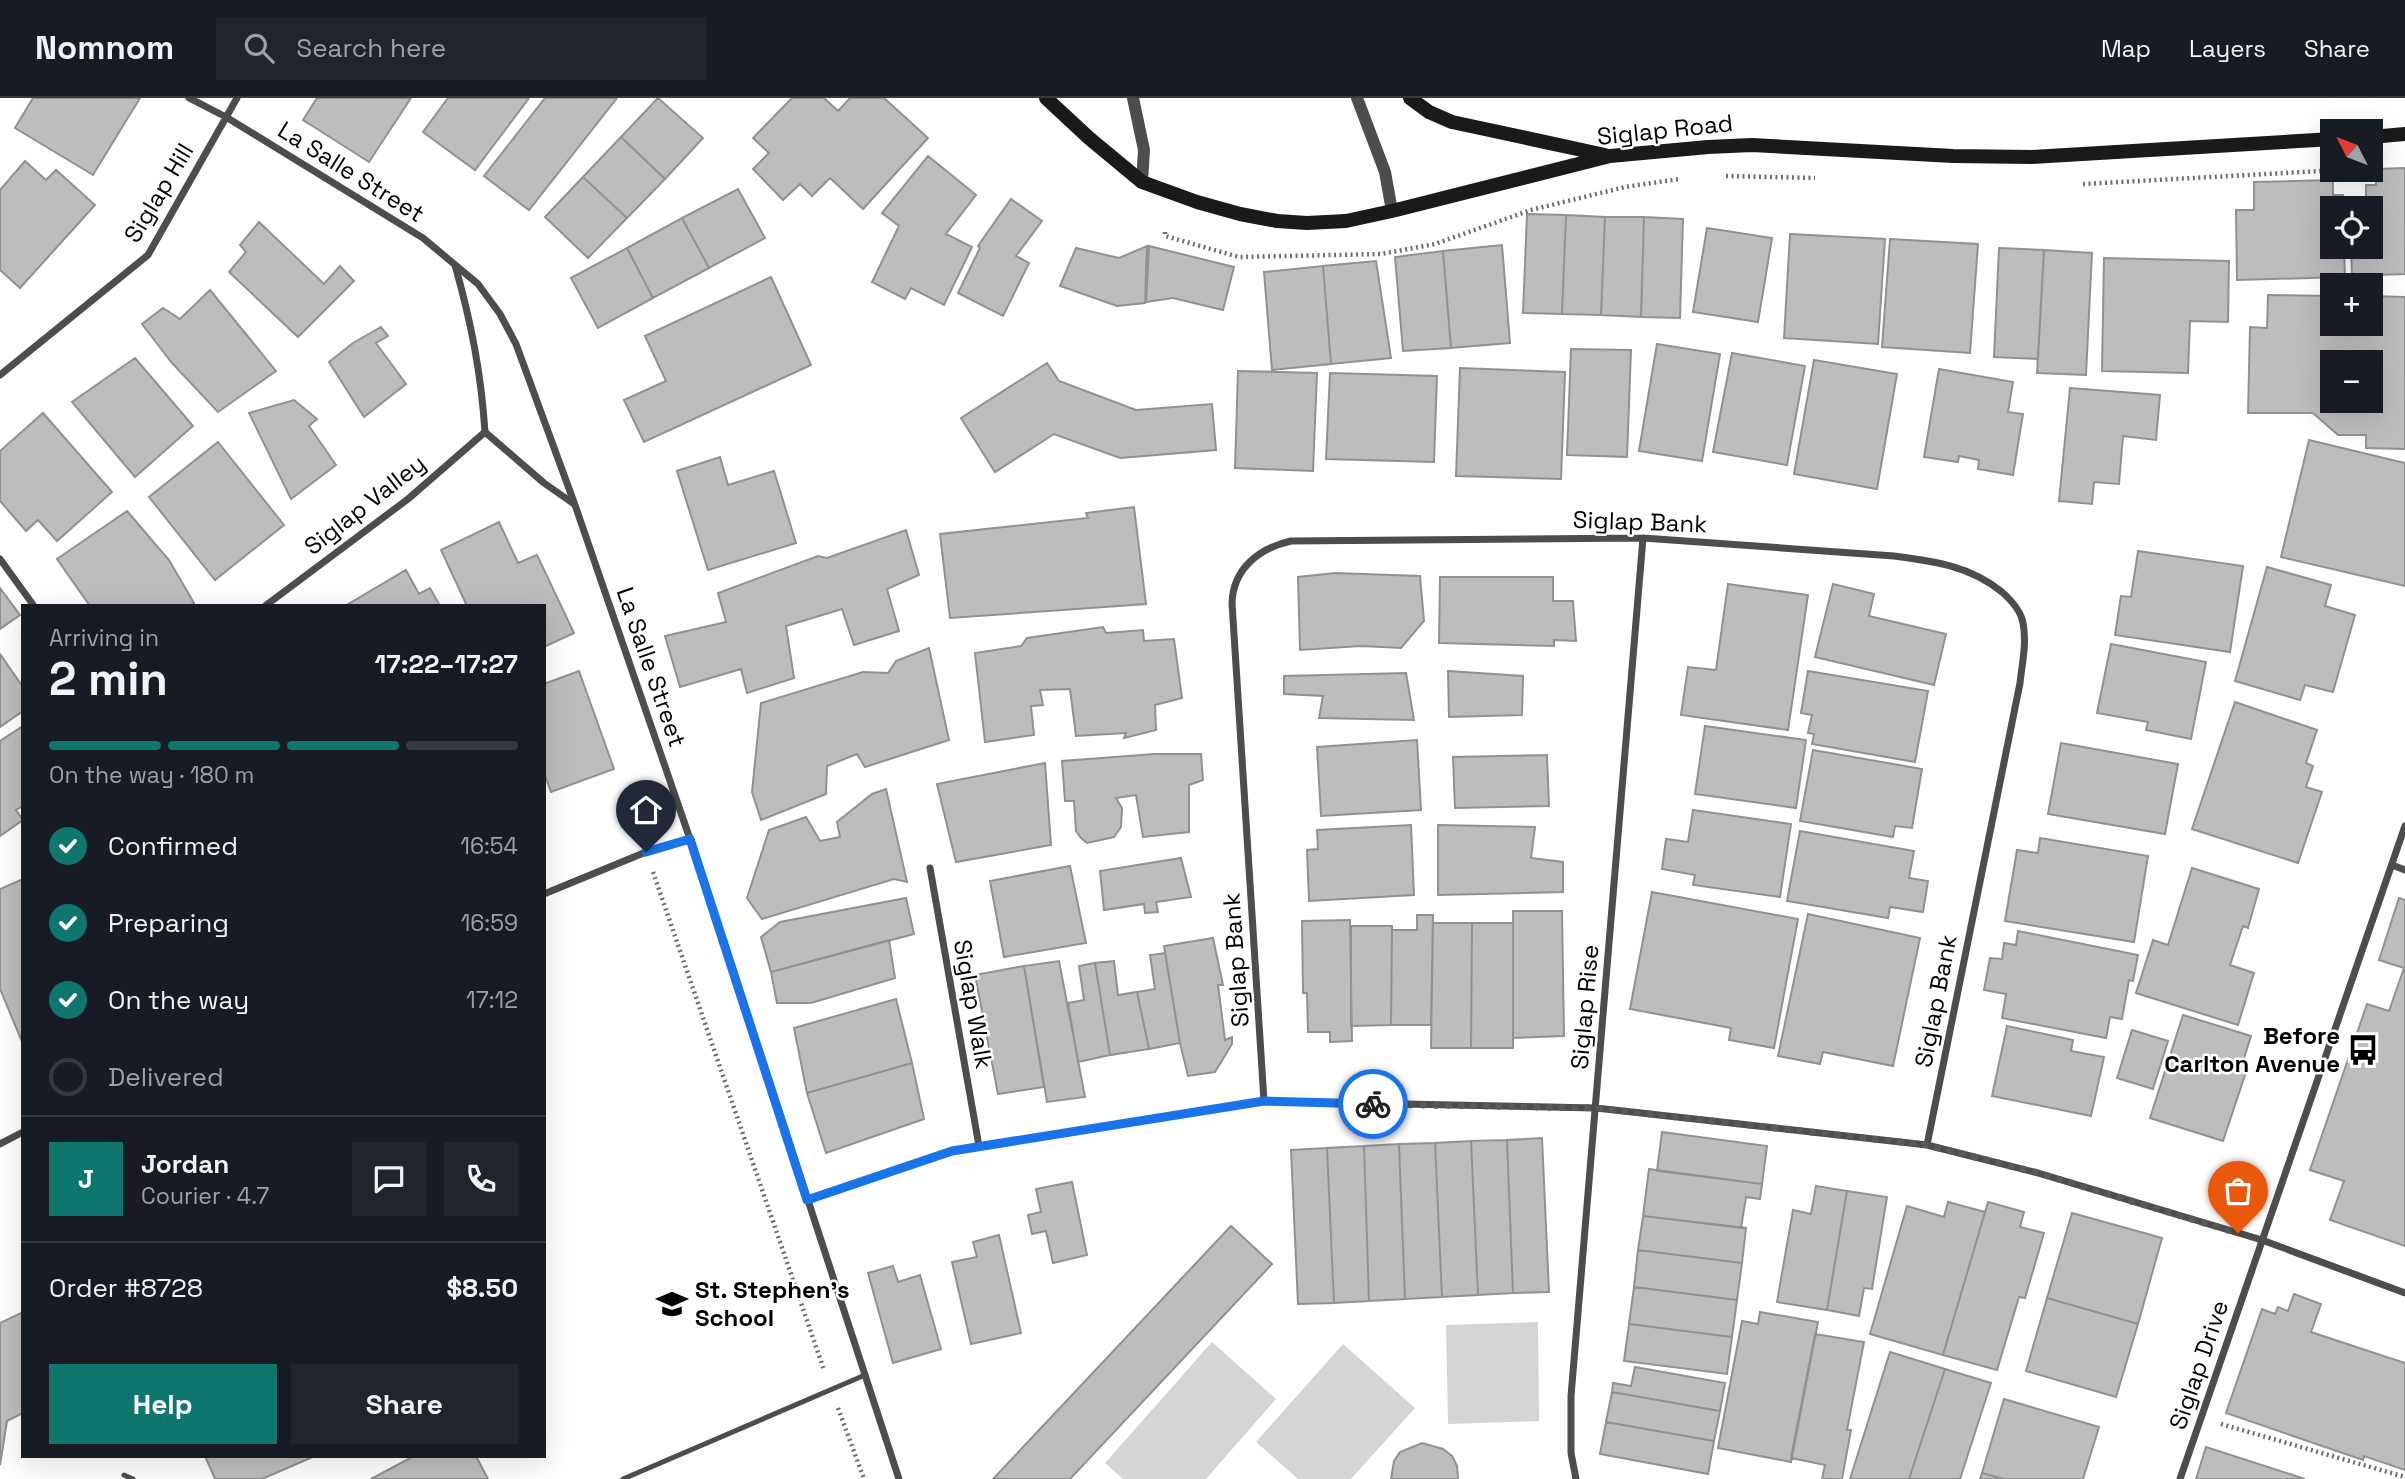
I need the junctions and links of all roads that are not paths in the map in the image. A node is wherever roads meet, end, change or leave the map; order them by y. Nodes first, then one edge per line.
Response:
1 (189, 98) edge
2 (237, 98) edge
3 (1046, 98) edge
4 (1133, 98) edge
5 (1357, 98) edge
6 (1410, 98) edge
7 (226, 117) junction
8 (2405, 134) edge
9 (2384, 135) edge
10 (2320, 140) edge
11 (1609, 156) junction
12 (1142, 182) junction
13 (1392, 211) junction
14 (454, 263) junction
15 (0, 375) edge
16 (485, 432) junction
17 (575, 505) junction
18 (1643, 538) junction
19 (0, 559) edge
20 (33, 604) edge
21 (268, 604) edge
22 (2405, 826) edge
23 (690, 839) junction
24 (2392, 865) junction
25 (930, 868) dead end
26 (2405, 870) edge
27 (546, 893) edge
28 (1264, 1101) junction
29 (1596, 1108) junction
30 (21, 1133) edge
31 (0, 1144) edge
32 (1927, 1145) junction
33 (979, 1146) junction
34 (807, 1200) junction
35 (2263, 1240) junction
36 (2405, 1293) edge
37 (865, 1375) junction
38 (124, 1475) dead end
39 (133, 1479) edge
40 (623, 1479) edge
41 (899, 1479) edge
42 (1576, 1479) edge
43 (2180, 1479) edge

1 - 7 street, La Salle Street
2 - 7 street, Siglap Hill
3 - 12 main road, Siglap Road
4 - 12 street
5 - 13 street
6 - 11 main road
7 - 14 street, La Salle Street
7 - 15 street, Siglap Hill
8 - 9 main road
10 - 11 main road, Siglap Road
11 - 13 main road, Siglap Road
12 - 13 main road, Siglap Road
14 - 16 street
14 - 17 street, La Salle Street
16 - 17 street
16 - 21 street, Siglap Valley
17 - 23 street, La Salle Street
18 - 28 street, Siglap Bank
18 - 29 street, Siglap Rise
18 - 32 street, Siglap Bank
19 - 20 street
22 - 24 street, Siglap Drive
23 - 27 street
23 - 34 street, La Salle Street
24 - 26 street
24 - 35 street, Siglap Drive
25 - 33 street, Siglap Walk
28 - 29 street
28 - 33 street
29 - 32 street
29 - 42 street, Siglap Rise
30 - 31 street
32 - 35 street
33 - 34 street
34 - 37 street, La Salle Street
35 - 36 street
35 - 43 street, Siglap Drive
37 - 40 lane
37 - 41 street, La Salle Street
38 - 39 lane

